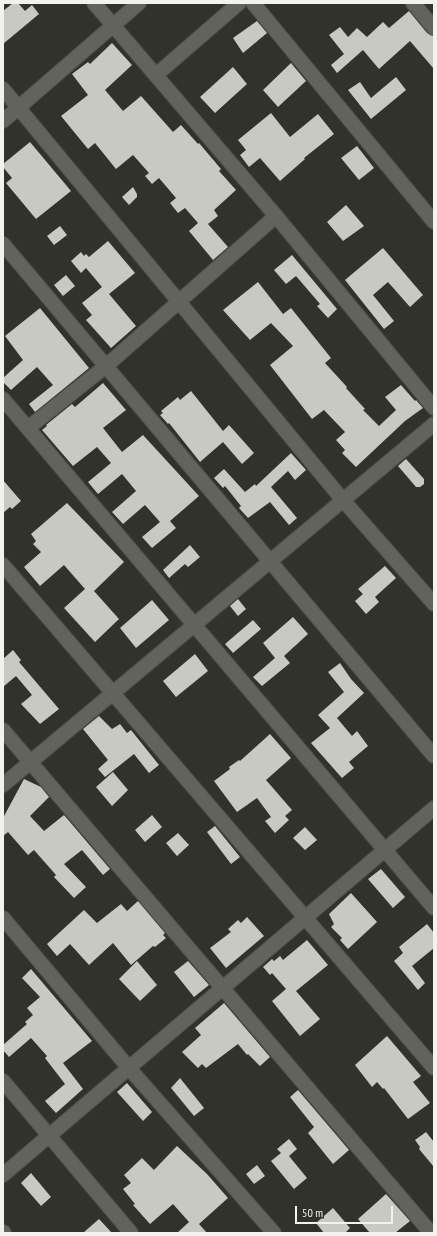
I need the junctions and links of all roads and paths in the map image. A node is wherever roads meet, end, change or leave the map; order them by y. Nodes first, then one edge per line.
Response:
1 (94, 3) edge
2 (139, 3) edge
3 (239, 3) edge
4 (252, 3) edge
5 (413, 3) edge
6 (113, 26) junction
7 (434, 28) edge
8 (156, 75) junction
9 (3, 89) edge
10 (19, 108) junction
11 (3, 121) edge
12 (276, 216) junction
13 (434, 222) edge
14 (3, 244) edge
15 (179, 301) junction
16 (106, 366) junction
17 (3, 399) edge
18 (434, 408) edge
19 (434, 424) edge
20 (28, 428) junction
21 (342, 499) junction
22 (269, 561) junction
23 (3, 565) edge
24 (434, 604) edge
25 (193, 625) junction
26 (112, 693) junction
27 (3, 730) edge
28 (434, 756) edge
29 (30, 762) junction
30 (3, 785) edge
31 (434, 808) edge
32 (384, 849) junction
33 (434, 908) edge
34 (304, 917) junction
35 (3, 918) edge
36 (222, 987) junction
37 (128, 1067) junction
38 (434, 1068) edge
39 (3, 1082) edge
40 (48, 1136) junction
41 (3, 1175) edge
42 (131, 1233) edge
43 (274, 1233) edge
44 (431, 1233) edge

1 - 6 street
2 - 6 street
3 - 8 street
4 - 13 street
5 - 7 street
6 - 8 street
6 - 10 street
8 - 12 street
9 - 10 street
10 - 11 street
10 - 15 street
12 - 15 street
12 - 18 street
14 - 16 street
15 - 16 street
15 - 21 street
16 - 20 street
16 - 22 street
17 - 20 street
19 - 21 street
20 - 25 street
21 - 22 street
21 - 24 street
22 - 25 street
22 - 28 street
23 - 26 street
25 - 26 street
25 - 32 street
26 - 29 street
26 - 34 street
27 - 29 street
29 - 30 street
29 - 36 street
31 - 32 street
32 - 33 street
32 - 34 street
34 - 36 street
34 - 38 street
35 - 37 street
36 - 37 street
36 - 44 street
37 - 40 street
37 - 43 street
39 - 40 street
40 - 41 street
40 - 42 street

